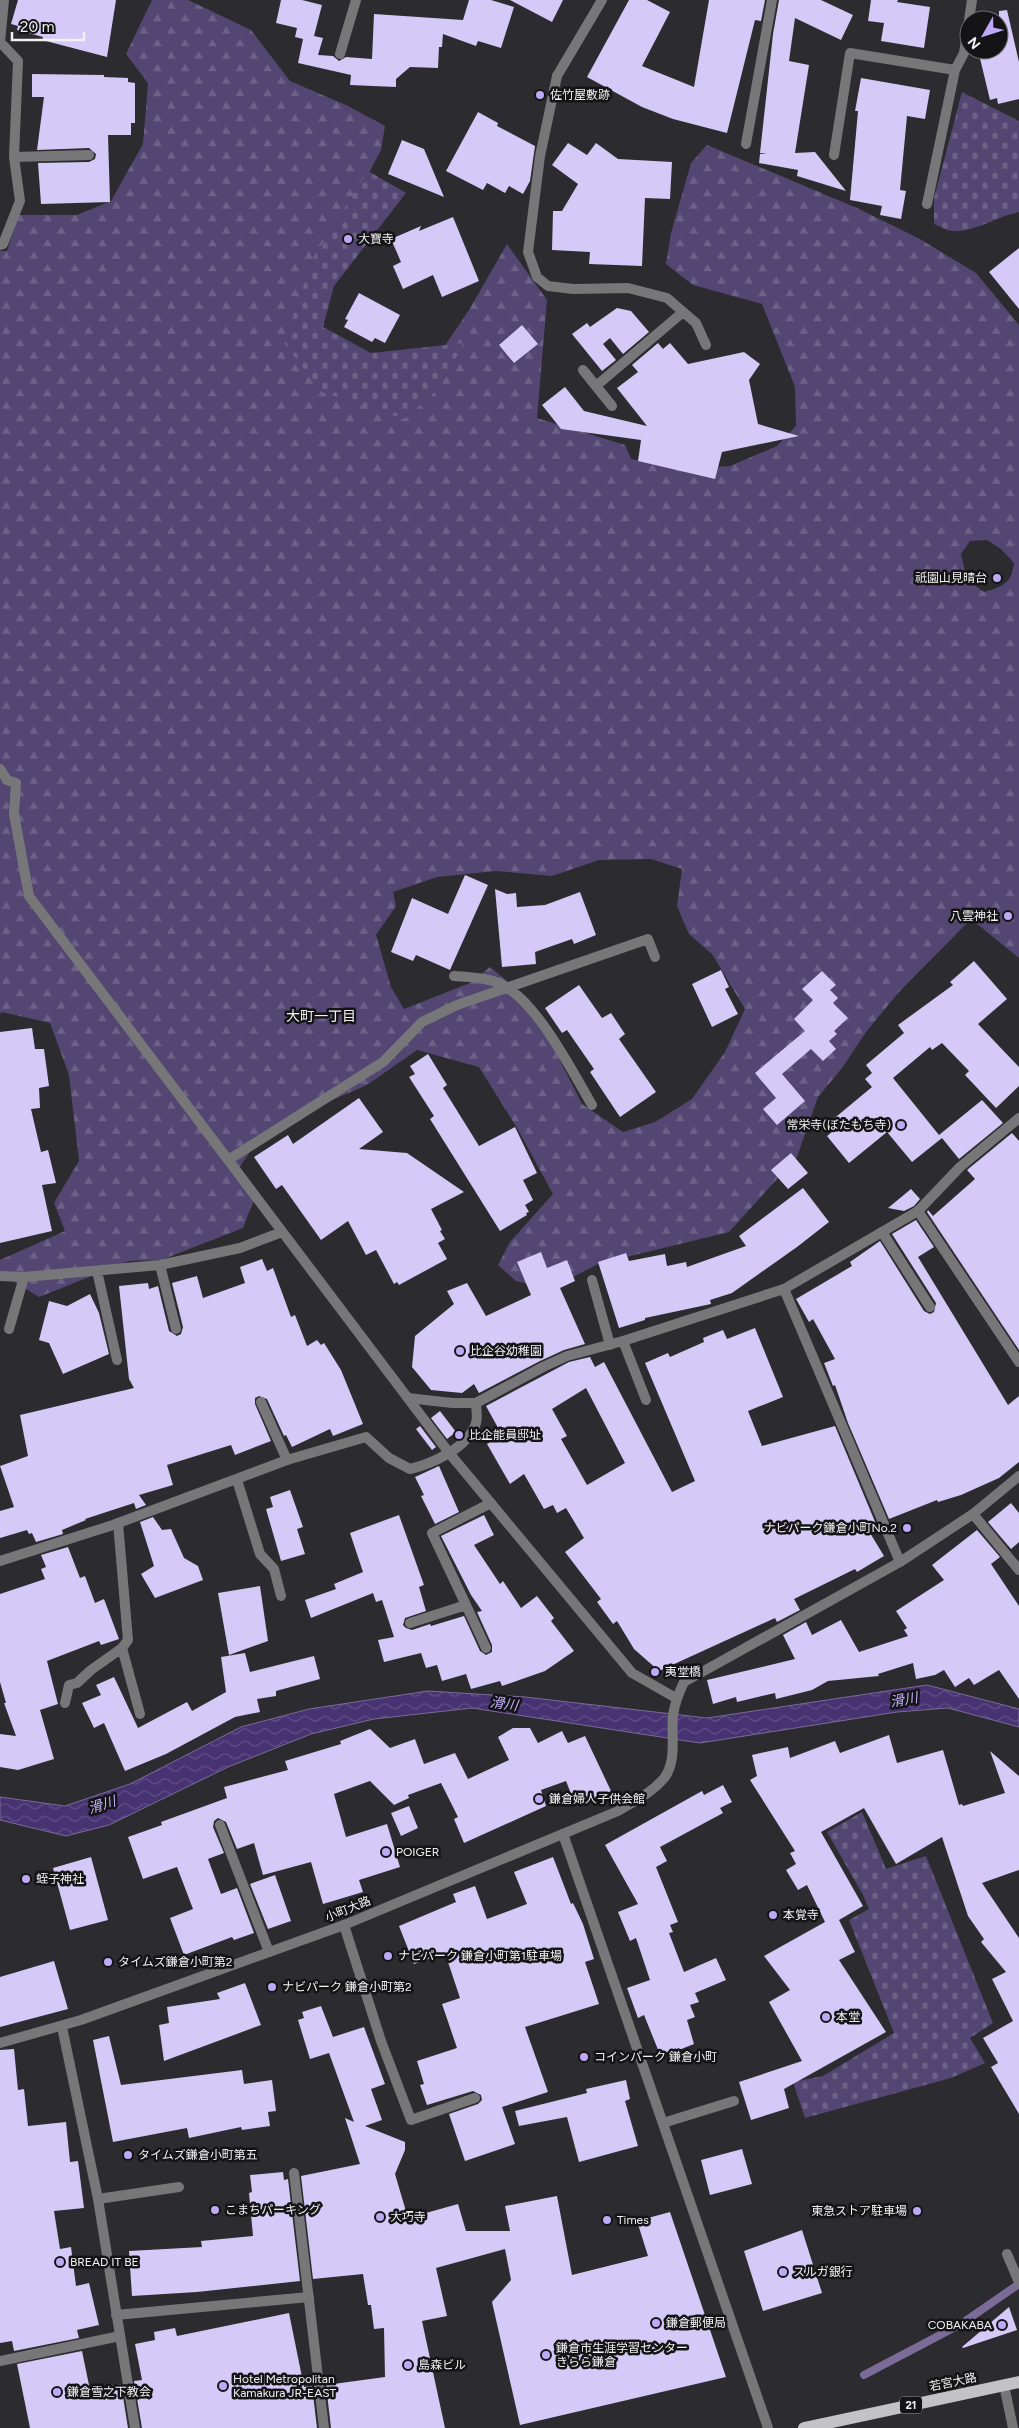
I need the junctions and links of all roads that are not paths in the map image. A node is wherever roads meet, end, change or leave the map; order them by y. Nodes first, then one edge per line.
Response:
1 (4, 0) edge
2 (356, 0) edge
3 (602, 0) edge
4 (772, 0) edge
5 (972, 0) edge
6 (340, 54) dead end
7 (955, 70) junction
8 (746, 144) dead end
9 (89, 155) dead end
10 (834, 155) dead end
11 (14, 157) junction
12 (927, 204) dead end
13 (0, 245) edge
14 (683, 312) junction
15 (706, 345) dead end
16 (582, 370) dead end
17 (596, 386) junction
18 (612, 406) dead end
19 (0, 769) edge
20 (654, 957) dead end
21 (454, 976) dead end
22 (509, 988) junction
23 (592, 1105) dead end
24 (1019, 1118) edge
25 (228, 1160) junction
26 (918, 1211) junction
27 (282, 1232) junction
28 (882, 1232) junction
29 (160, 1265) junction
30 (97, 1271) junction
31 (0, 1276) edge
32 (24, 1278) junction
33 (592, 1280) dead end
34 (784, 1289) junction
35 (930, 1307) dead end
36 (9, 1328) dead end
37 (176, 1329) dead end
38 (623, 1341) junction
39 (610, 1345) junction
40 (117, 1360) dead end
41 (1019, 1362) edge
42 (408, 1398) junction
43 (646, 1400) dead end
44 (261, 1402) dead end
45 (476, 1403) junction
46 (450, 1454) junction
47 (287, 1460) junction
48 (1019, 1476) edge
49 (237, 1480) junction
50 (491, 1503) junction
51 (973, 1514) junction
52 (118, 1523) junction
53 (0, 1561) edge
54 (900, 1562) junction
55 (1019, 1570) edge
56 (281, 1596) dead end
57 (466, 1605) junction
58 (410, 1623) dead end
59 (122, 1648) junction
60 (486, 1648) dead end
61 (676, 1698) junction
62 (65, 1703) dead end
63 (140, 1714) dead end
64 (220, 1825) dead end
65 (562, 1834) junction
66 (344, 1925) junction
67 (269, 1952) junction
68 (62, 2026) junction
69 (0, 2043) edge
70 (475, 2098) dead end
71 (734, 2101) dead end
72 (663, 2123) junction
73 (294, 2173) dead end
74 (179, 2187) dead end
75 (98, 2200) junction
76 (1007, 2254) dead end
77 (1019, 2282) edge
78 (309, 2297) junction
79 (116, 2315) junction
80 (120, 2336) junction
81 (0, 2361) edge
82 (1019, 2382) edge
83 (1004, 2385) junction
84 (136, 2428) edge
85 (324, 2428) edge
86 (768, 2428) edge
87 (804, 2428) edge
88 (1013, 2428) edge

1 - 11 street
2 - 6 street
3 - 14 street
4 - 8 street
5 - 7 street
7 - 10 street
7 - 12 street
9 - 11 street
11 - 13 street
14 - 15 street
14 - 17 street
16 - 17 street
17 - 18 street
19 - 25 street
20 - 22 street
21 - 22 street
22 - 23 street
22 - 25 street
24 - 26 street
25 - 27 street
26 - 28 street
26 - 41 street
27 - 29 street
27 - 42 street
28 - 34 street
28 - 35 street
29 - 30 street
29 - 37 street
30 - 32 street
30 - 40 street
31 - 32 street
32 - 36 street
33 - 39 street
34 - 38 street
34 - 54 street
38 - 39 street
38 - 43 street
39 - 45 street
42 - 45 street
42 - 46 street
44 - 47 street
45 - 46 street
46 - 47 street
46 - 50 street
47 - 49 street
48 - 51 street
49 - 52 street
49 - 56 street
50 - 57 street
50 - 61 street
51 - 54 street
51 - 55 street
52 - 53 street
52 - 59 street
54 - 61 street
57 - 58 street
57 - 60 street
59 - 62 street
59 - 63 street
61 - 65 street, 小町大路
64 - 67 street
65 - 66 street, 小町大路
65 - 72 street
66 - 67 street, 小町大路
66 - 70 street
67 - 68 street, 小町大路
68 - 69 street, 小町大路
68 - 75 street
71 - 72 street
72 - 86 street
73 - 78 street
74 - 75 street
75 - 79 street
76 - 77 street
78 - 79 street
78 - 85 street
79 - 80 street
80 - 81 street
80 - 84 street
82 - 83 main road, 若宮大路 / 21
83 - 87 main road, 若宮大路 / 21
83 - 88 street

